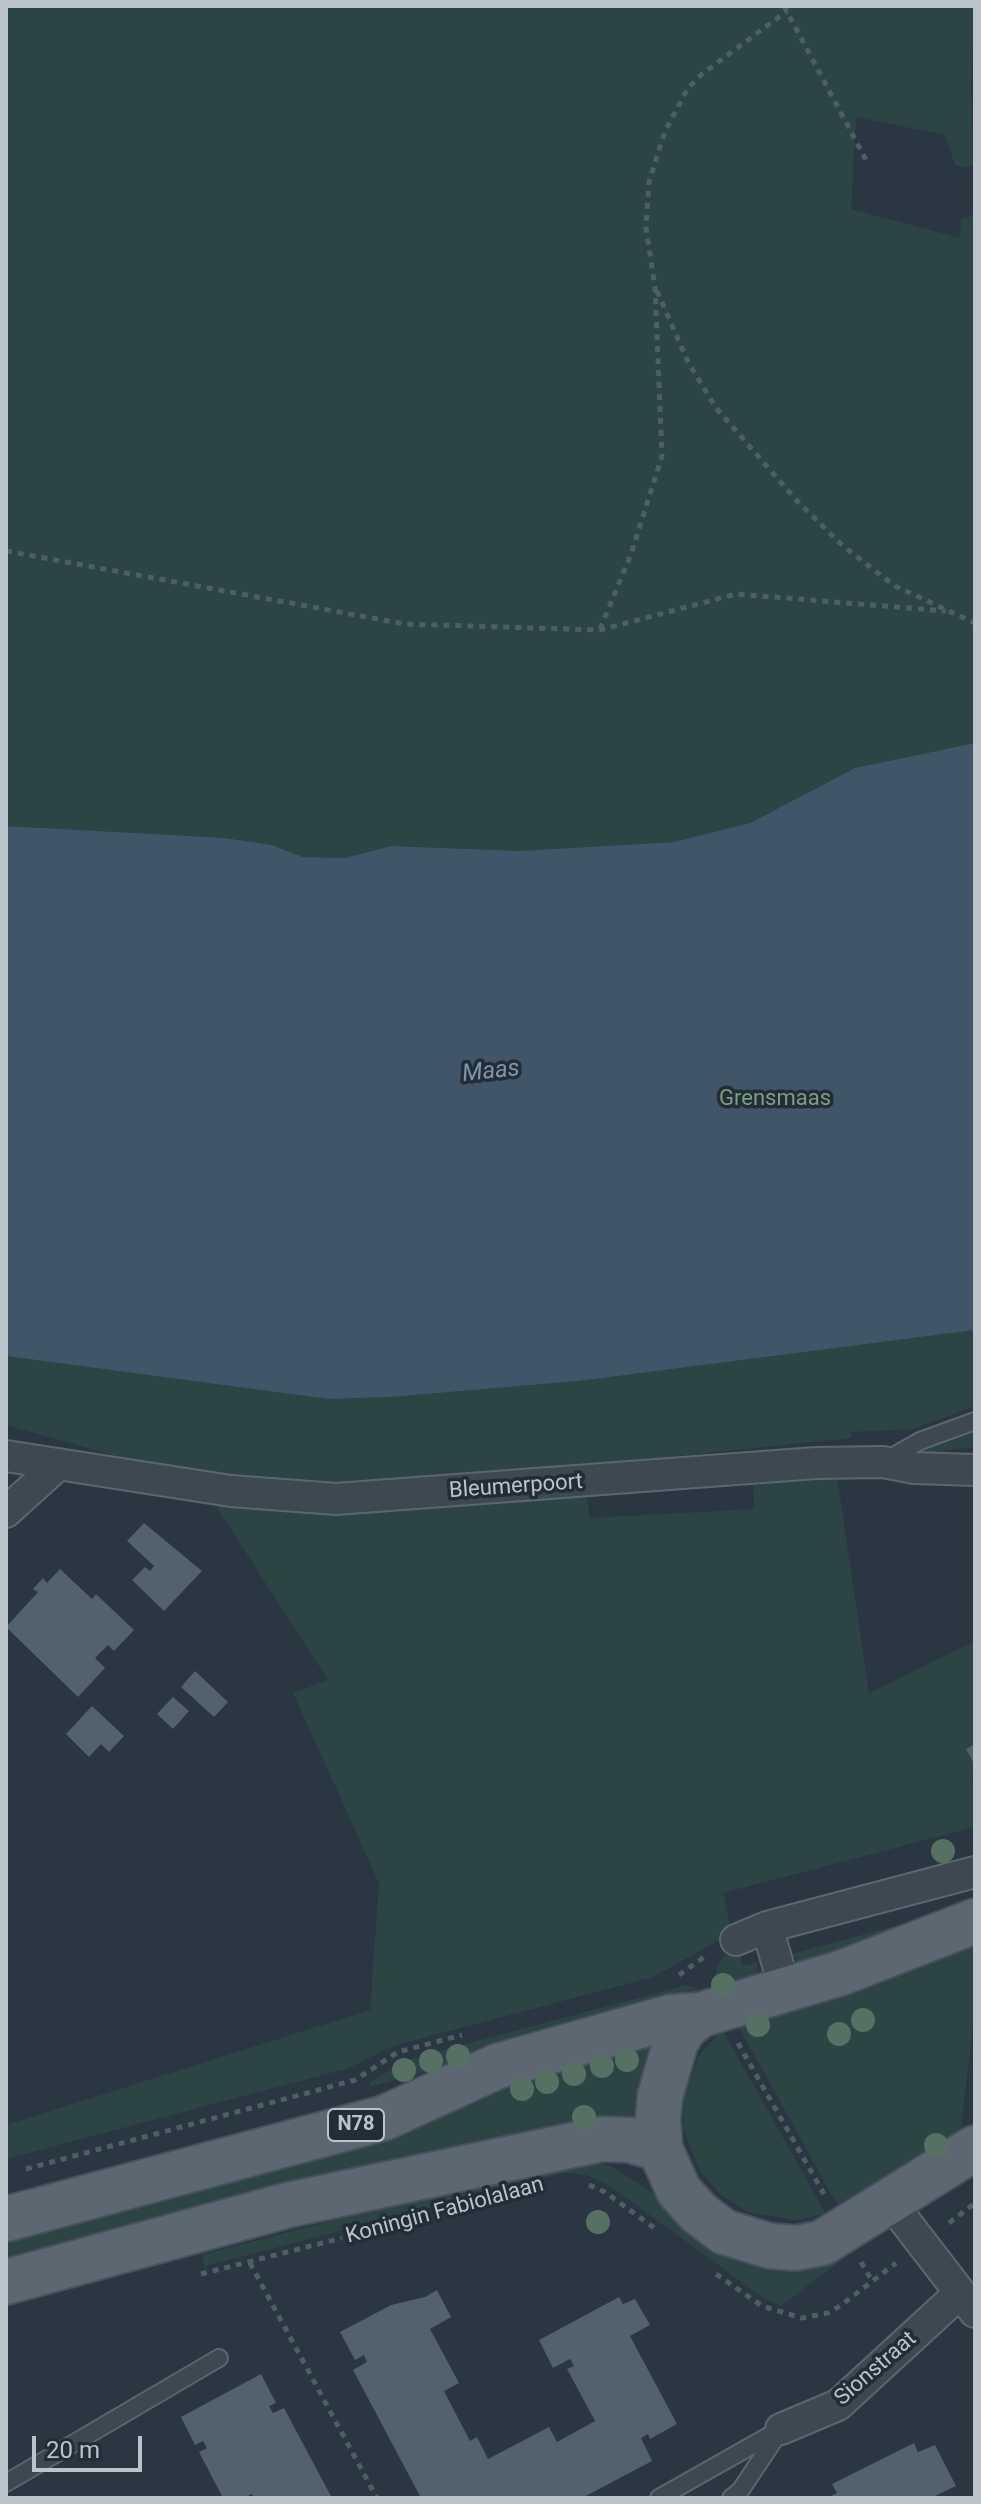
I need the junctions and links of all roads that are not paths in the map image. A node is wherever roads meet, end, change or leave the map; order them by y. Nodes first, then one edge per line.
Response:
1 (975, 1421) edge
2 (6, 1456) edge
3 (883, 1462) junction
4 (59, 1464) junction
5 (975, 1470) edge
6 (6, 1512) edge
7 (975, 1872) edge
8 (975, 1921) edge
9 (767, 1927) junction
10 (736, 1940) dead end
11 (785, 1989) junction
12 (718, 2026) junction
13 (975, 2148) edge
14 (660, 2149) junction
15 (891, 2203) junction
16 (6, 2219) edge
17 (6, 2282) edge
18 (968, 2303) edge
19 (219, 2358) dead end
20 (781, 2429) junction
21 (6, 2483) edge
22 (659, 2498) edge
23 (731, 2498) edge

1 - 3 lane
2 - 4 street, Bleumerpoort
3 - 4 street, Bleumerpoort
3 - 5 street, Bleumerpoort
4 - 6 street
7 - 9 street
8 - 11 main road, N78
9 - 10 street
9 - 11 street
11 - 12 main road, N78
12 - 14 main road
12 - 16 main road, N78
13 - 15 main road
14 - 15 main road
14 - 17 main road, Koningin Fabiolalaan
15 - 18 street, Sionstraat
18 - 20 street, Sionstraat
19 - 21 lane
20 - 22 lane
20 - 23 lane

